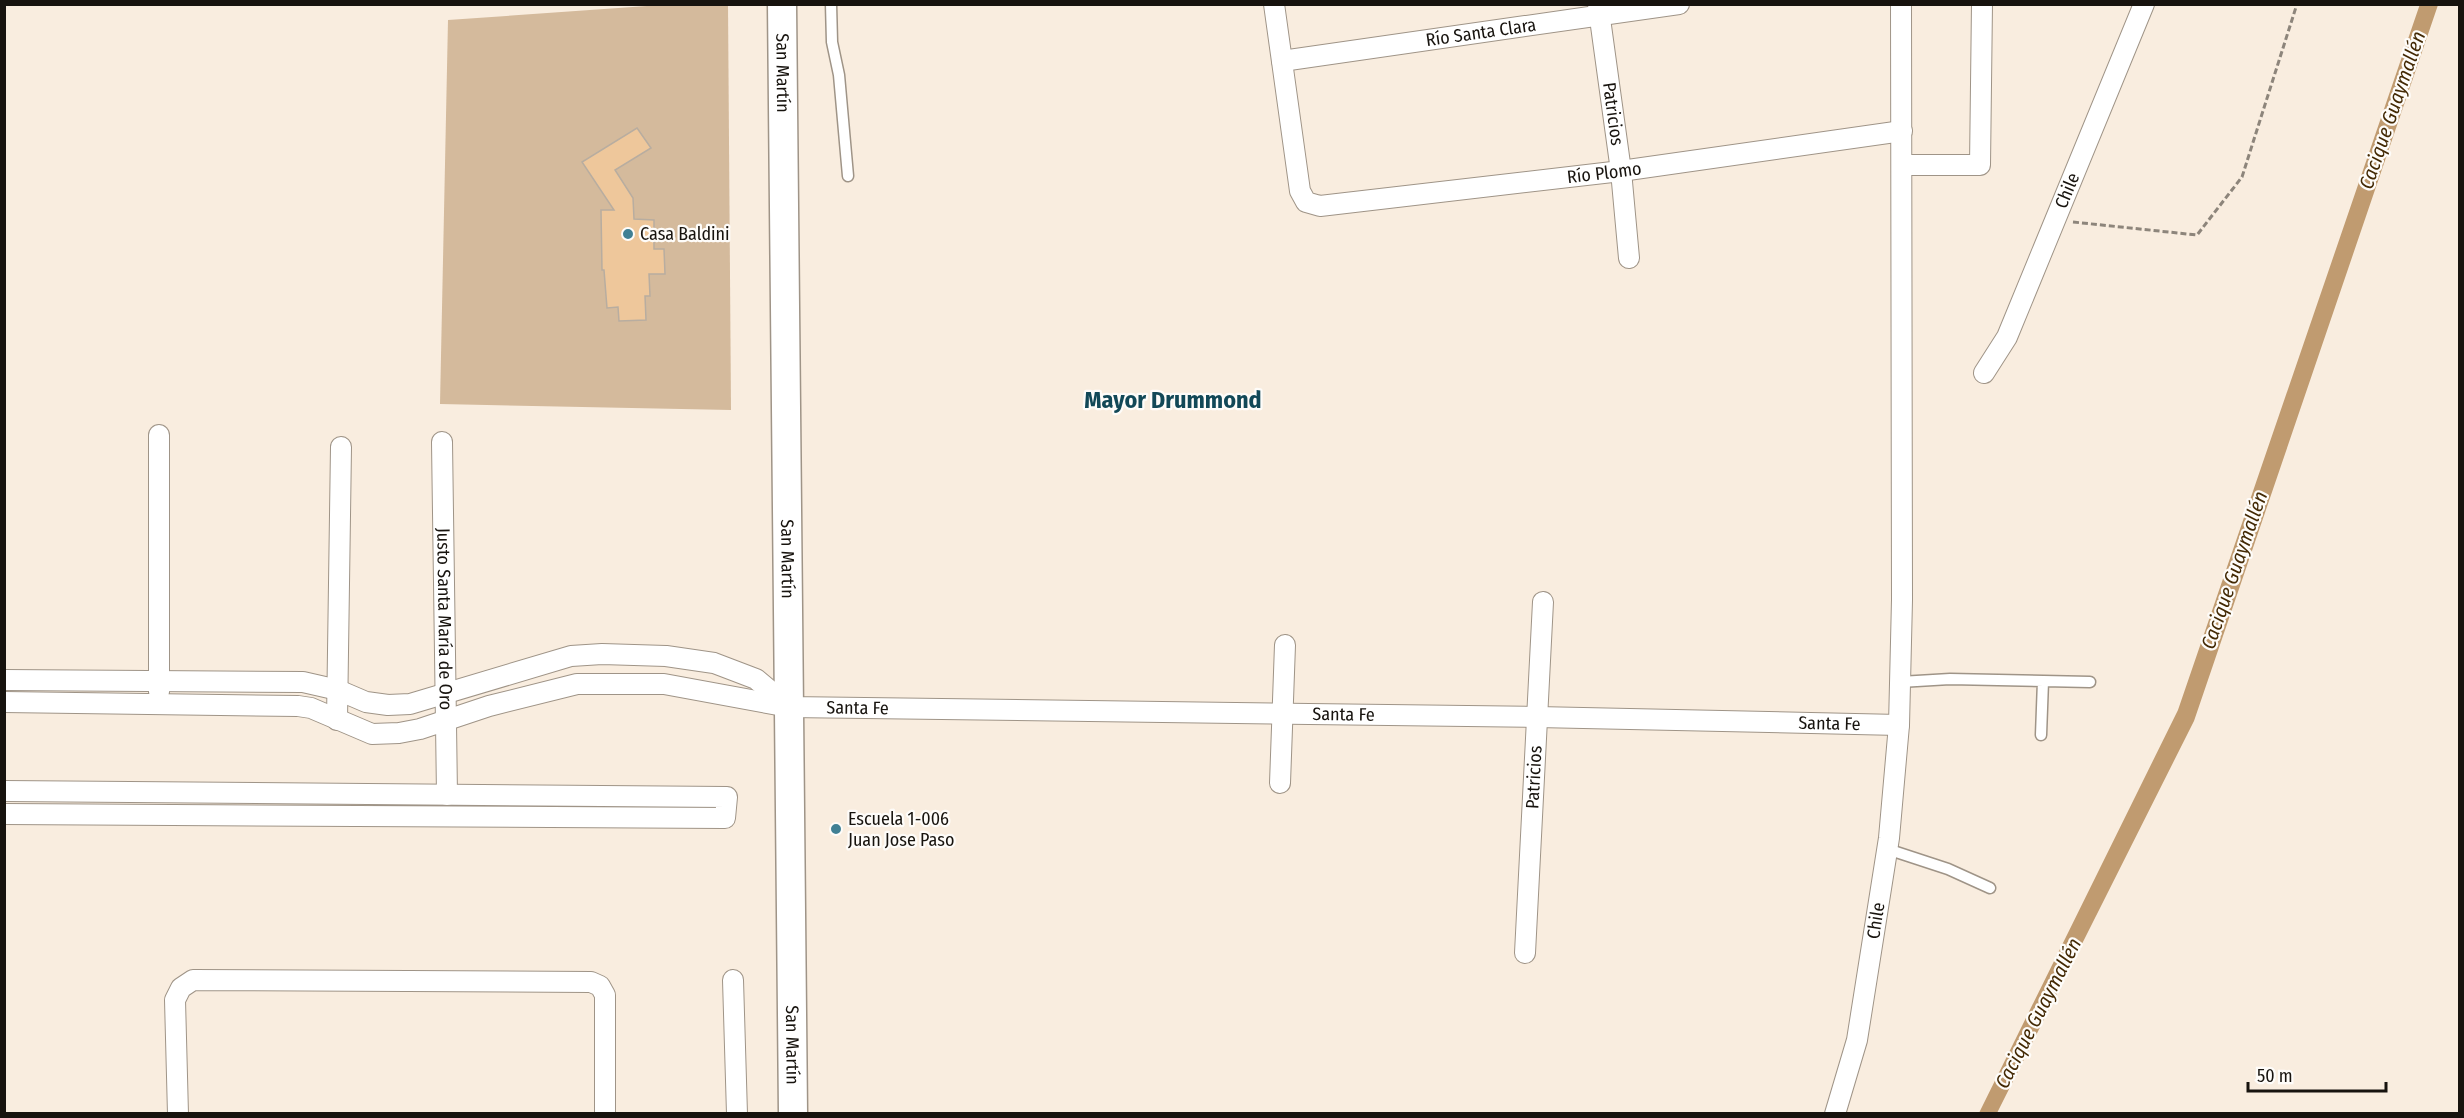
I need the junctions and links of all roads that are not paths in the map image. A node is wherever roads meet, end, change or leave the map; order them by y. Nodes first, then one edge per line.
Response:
1 (782, 4) edge
2 (831, 4) edge
3 (1274, 4) edge
4 (1679, 4) edge
5 (1900, 4) edge
6 (1982, 4) edge
7 (2144, 4) edge
8 (1599, 10) edge
9 (1282, 61) junction
10 (1902, 131) junction
11 (1902, 165) junction
12 (1621, 171) junction
13 (848, 176) dead end
14 (1629, 258) dead end
15 (1984, 373) dead end
16 (159, 435) dead end
17 (442, 442) dead end
18 (341, 447) dead end
19 (1543, 602) dead end
20 (1285, 645) dead end
21 (571, 656) junction
22 (714, 663) junction
23 (4, 680) edge
24 (159, 680) junction
25 (2043, 681) junction
26 (1900, 682) junction
27 (2090, 682) dead end
28 (577, 684) junction
29 (338, 690) junction
30 (446, 692) junction
31 (711, 693) junction
32 (4, 702) edge
33 (159, 704) junction
34 (789, 707) junction
35 (1283, 713) junction
36 (1538, 717) junction
37 (337, 720) junction
38 (447, 720) junction
39 (1899, 725) junction
40 (2041, 735) dead end
41 (1280, 783) dead end
42 (4, 791) edge
43 (447, 795) junction
44 (4, 814) edge
45 (1887, 849) junction
46 (1990, 888) dead end
47 (1526, 952) dead end
48 (732, 980) dead end
49 (178, 1113) edge
50 (605, 1113) edge
51 (737, 1113) edge
52 (793, 1113) edge
53 (1835, 1113) edge

1 - 34 main road, San Martín
2 - 13 lane
3 - 9 street
4 - 8 street, Río Santa Clara
5 - 10 street, Chile
6 - 11 street
7 - 15 street, Chile
8 - 9 street, Río Santa Clara
8 - 12 street, Patricios
9 - 12 street, Río Plomo
10 - 11 street, Chile
10 - 12 street, Río Plomo
11 - 26 street, Chile
12 - 14 street, Patricios
16 - 24 street
17 - 30 street, Justo Santa María de Oro
18 - 29 street
19 - 36 street, Patricios
20 - 35 street
21 - 22 street
21 - 28 street
21 - 30 street
22 - 31 street
22 - 34 street
23 - 24 street
24 - 29 street
24 - 33 street
25 - 26 lane
25 - 27 lane
25 - 40 lane
26 - 39 street, Chile
28 - 31 street, Santa Fe
28 - 38 street, Santa Fe
29 - 30 street
29 - 37 street
30 - 38 street, Justo Santa María de Oro
31 - 34 street, Santa Fe
32 - 33 street, Santa Fe
33 - 37 street, Santa Fe
34 - 35 street, Santa Fe
34 - 52 main road, San Martín
35 - 36 street, Santa Fe
35 - 41 street
36 - 39 street, Santa Fe
36 - 47 street, Patricios
37 - 38 street, Santa Fe
38 - 43 street, Justo Santa María de Oro
39 - 45 street, Chile
42 - 43 street
43 - 44 street
45 - 46 lane
45 - 53 street, Chile
48 - 51 street
49 - 50 street

